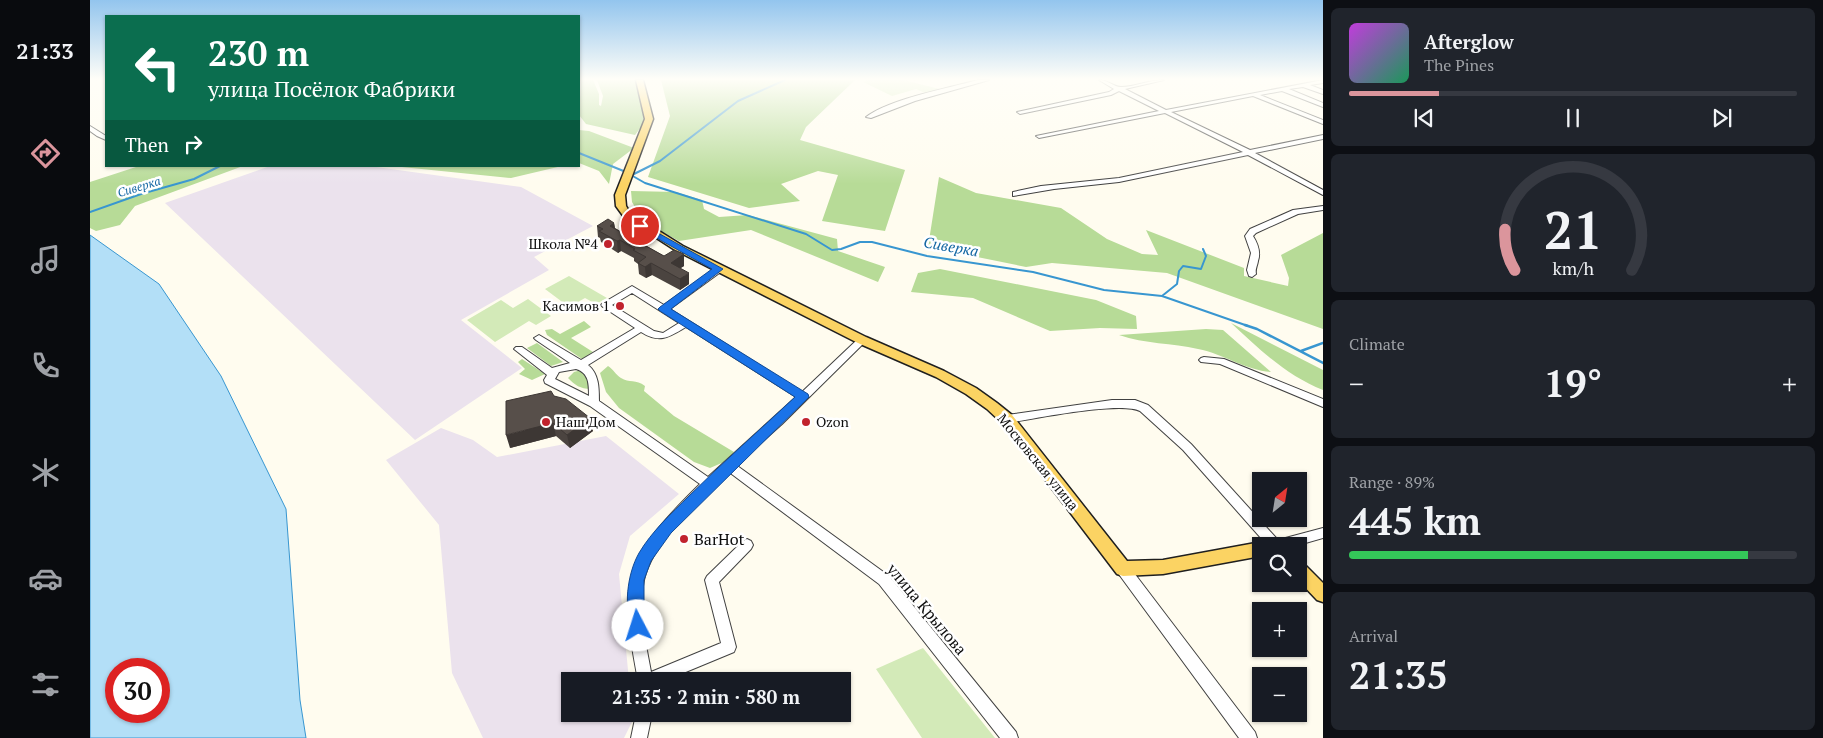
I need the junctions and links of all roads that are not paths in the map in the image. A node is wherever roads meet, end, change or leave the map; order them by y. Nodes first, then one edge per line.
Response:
1 (648, 114) edge
2 (874, 114) edge
3 (1148, 114) edge
4 (1172, 114) edge
5 (1304, 114) edge
6 (869, 117) dead end
7 (1323, 122) edge
8 (90, 128) edge
9 (1039, 136) dead end
10 (1323, 137) edge
11 (105, 138) edge
12 (1248, 152) junction
13 (1323, 193) edge
14 (1016, 194) dead end
15 (1323, 208) edge
16 (719, 269) junction
17 (1252, 274) dead end
18 (664, 309) junction
19 (685, 323) junction
20 (641, 328) junction
21 (539, 338) dead end
22 (862, 340) junction
23 (519, 349) dead end
24 (1204, 360) dead end
25 (581, 365) junction
26 (553, 374) junction
27 (803, 397) junction
28 (594, 403) junction
29 (1323, 403) edge
30 (1007, 419) junction
31 (729, 466) junction
32 (710, 484) junction
33 (1323, 533) edge
34 (1268, 537) edge
35 (1307, 537) edge
36 (747, 545) dead end
37 (1252, 551) edge
38 (1122, 569) junction
39 (1307, 578) edge
40 (1323, 594) edge
41 (645, 672) edge
42 (668, 672) edge
43 (642, 722) edge
44 (639, 738) edge
45 (1010, 738) edge
46 (1249, 738) edge

1 - 16 main road, Московская улица
2 - 6 street
3 - 9 street
4 - 12 street
5 - 7 street
8 - 11 street
10 - 12 street
12 - 13 street
12 - 14 street
15 - 17 street
16 - 18 street
16 - 22 main road, Московская улица
18 - 19 street
18 - 20 street
19 - 20 street
19 - 27 street
20 - 25 street
21 - 25 street
22 - 27 street
22 - 30 main road, Московская улица
23 - 26 street
24 - 29 street
25 - 26 street
25 - 28 street
26 - 28 street
27 - 31 street
28 - 32 street
30 - 34 street
30 - 38 main road, Московская улица
31 - 32 street
31 - 45 street, улица Крылова
32 - 41 street
33 - 35 street
36 - 42 street
37 - 38 main road
38 - 46 street, Московская улица
39 - 40 main road
43 - 44 street

